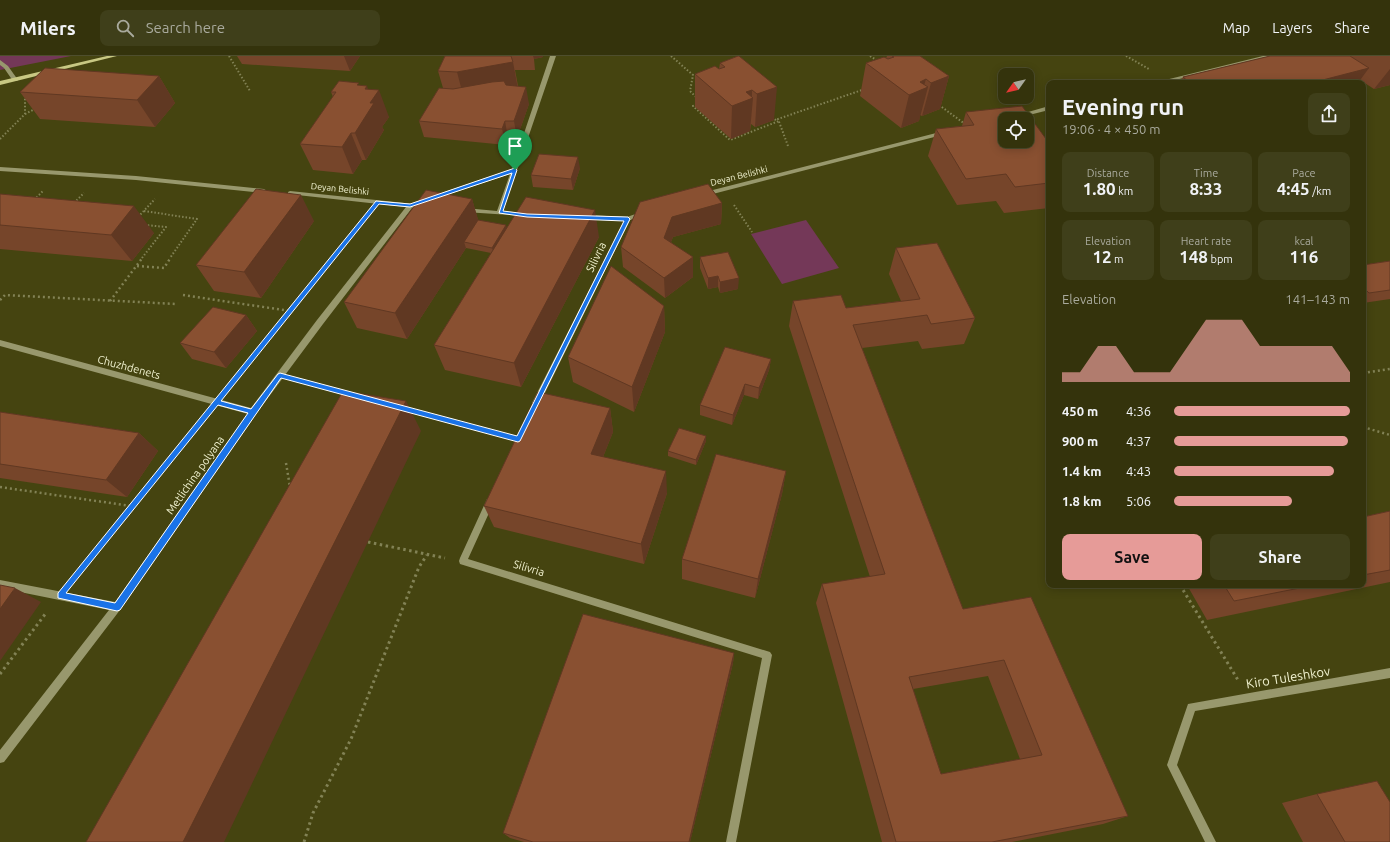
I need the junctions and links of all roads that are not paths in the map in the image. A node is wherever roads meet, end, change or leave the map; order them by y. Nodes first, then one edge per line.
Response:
1 (114, 56) edge
2 (553, 56) edge
3 (1270, 56) edge
4 (0, 62) edge
5 (15, 80) junction
6 (1169, 80) edge
7 (0, 83) edge
8 (1046, 109) edge
9 (1032, 112) edge
10 (969, 127) edge
11 (0, 169) edge
12 (515, 170) junction
13 (269, 191) edge
14 (284, 193) edge
15 (695, 197) edge
16 (410, 206) junction
17 (433, 207) edge
18 (455, 209) edge
19 (650, 211) edge
20 (500, 212) junction
21 (534, 216) edge
22 (581, 217) edge
23 (628, 219) junction
24 (0, 343) edge
25 (253, 412) junction
26 (518, 439) edge
27 (492, 496) edge
28 (0, 584) edge
29 (117, 607) junction
30 (1390, 674) edge
31 (0, 758) edge
32 (731, 842) edge
33 (1211, 842) edge

1 - 5 main road
2 - 12 street
3 - 6 street
4 - 5 street
5 - 7 main road
8 - 9 street
10 - 15 street, Deyan Belishki
11 - 13 street
12 - 16 street
12 - 20 street
14 - 16 street, Deyan Belishki
16 - 17 street, Deyan Belishki
16 - 25 street, Metlichina polyana
18 - 20 street
19 - 23 street
20 - 21 street
22 - 23 street
23 - 26 street, Silivria
24 - 25 street, Chuzhdenets
25 - 29 street, Metlichina polyana
27 - 32 street, Silivria
28 - 29 street
29 - 31 street, Metlichina polyana
30 - 33 street, Kiro Tuleshkov

